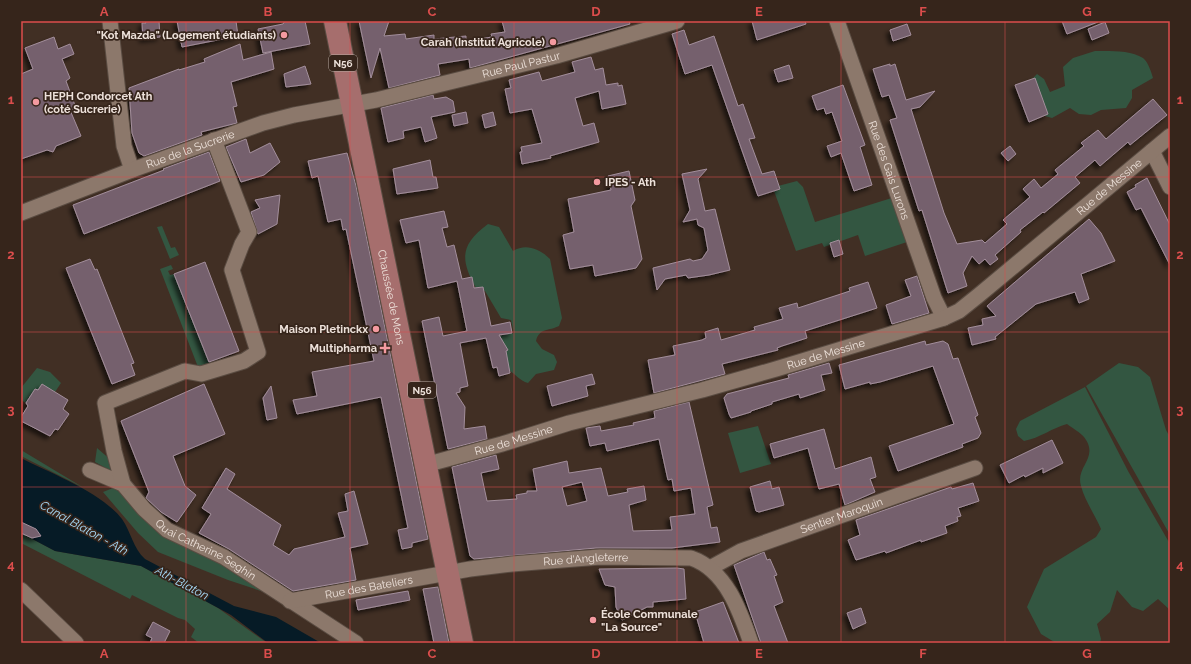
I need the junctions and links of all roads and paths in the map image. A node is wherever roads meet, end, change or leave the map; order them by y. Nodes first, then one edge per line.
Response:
1 (110, 21) edge
2 (335, 21) edge
3 (347, 21) edge
4 (677, 21) edge
5 (837, 21) edge
6 (358, 103) junction
7 (1170, 136) edge
8 (214, 140) junction
9 (1152, 151) junction
10 (132, 170) junction
11 (1170, 187) edge
12 (21, 213) edge
13 (944, 318) junction
14 (431, 463) junction
15 (975, 468) dead end
16 (90, 470) dead end
17 (123, 484) junction
18 (710, 568) junction
19 (454, 573) junction
20 (21, 590) edge
21 (293, 603) junction
22 (76, 643) edge
23 (356, 643) edge
24 (462, 643) edge
25 (474, 643) edge
26 (751, 643) edge

1 - 10 street
2 - 6 main road, Chaussée de Mons / N56
3 - 6 main road, Chaussée de Mons / N56
4 - 6 street, Rue Paul Pastur
5 - 13 street, Rue des Gais Lurons
6 - 8 street, Rue de la Sucrerie
6 - 14 main road, Chaussée de Mons / N56
7 - 9 street, Rue de Messine
8 - 10 street, Rue de la Sucrerie
8 - 17 street
9 - 11 street
9 - 13 street, Rue de Messine
10 - 12 street, Rue de la Sucrerie
13 - 14 street, Rue de Messine
14 - 19 main road, Chaussée de Mons / N56
15 - 18 street, Sentier Maroquin
16 - 17 street
17 - 21 street, Quai Catherine Seghin
18 - 19 street, Rue d'Angleterre
18 - 26 street
19 - 21 street, Rue des Bateliers
19 - 24 main road, Chaussée de Mons / N56
19 - 25 main road, Chaussée de Mons / N56
20 - 22 street
21 - 23 street, Quai Catherine Seghin

